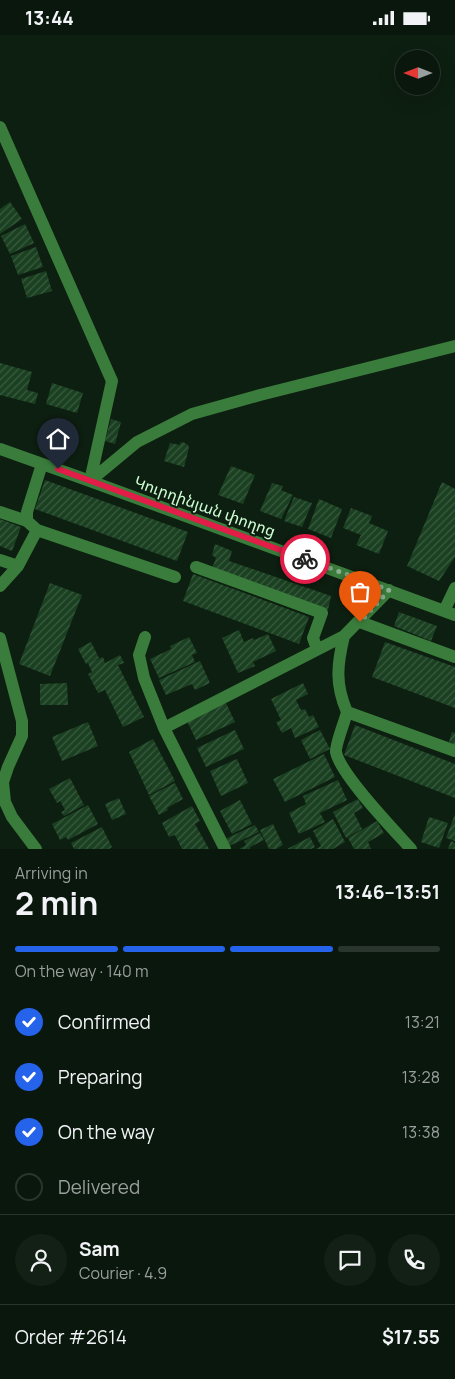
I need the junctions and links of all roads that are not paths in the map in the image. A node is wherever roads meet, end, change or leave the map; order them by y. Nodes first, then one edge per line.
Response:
1 (0, 127) edge
2 (455, 346) edge
3 (0, 449) edge
4 (42, 464) junction
5 (90, 481) junction
6 (0, 513) edge
7 (32, 525) junction
8 (0, 560) edge
9 (18, 567) junction
10 (196, 567) dead end
11 (175, 577) dead end
12 (0, 586) edge
13 (455, 588) edge
14 (389, 590) junction
15 (450, 613) edge
16 (360, 622) junction
17 (145, 637) dead end
18 (344, 637) junction
19 (0, 638) edge
20 (318, 649) junction
21 (455, 657) edge
22 (348, 712) junction
23 (164, 728) junction
24 (455, 751) edge
25 (36, 849) edge
26 (225, 849) edge
27 (411, 849) edge

1 - 5 street
2 - 5 street
3 - 4 street, Կուրղինյան փողոց
4 - 5 street, Կուրղինյան փողոց
4 - 7 street
5 - 14 street, Կուրղինյան փողոց
6 - 7 street
7 - 9 street
7 - 11 street
8 - 9 street
9 - 12 street
10 - 20 street
13 - 15 street
14 - 15 street, Կուրղինյան փողոց
14 - 16 street
16 - 18 street
16 - 21 street
17 - 23 street
18 - 20 street
18 - 22 street
19 - 25 street
20 - 23 street
22 - 24 street
22 - 27 street
23 - 26 street

